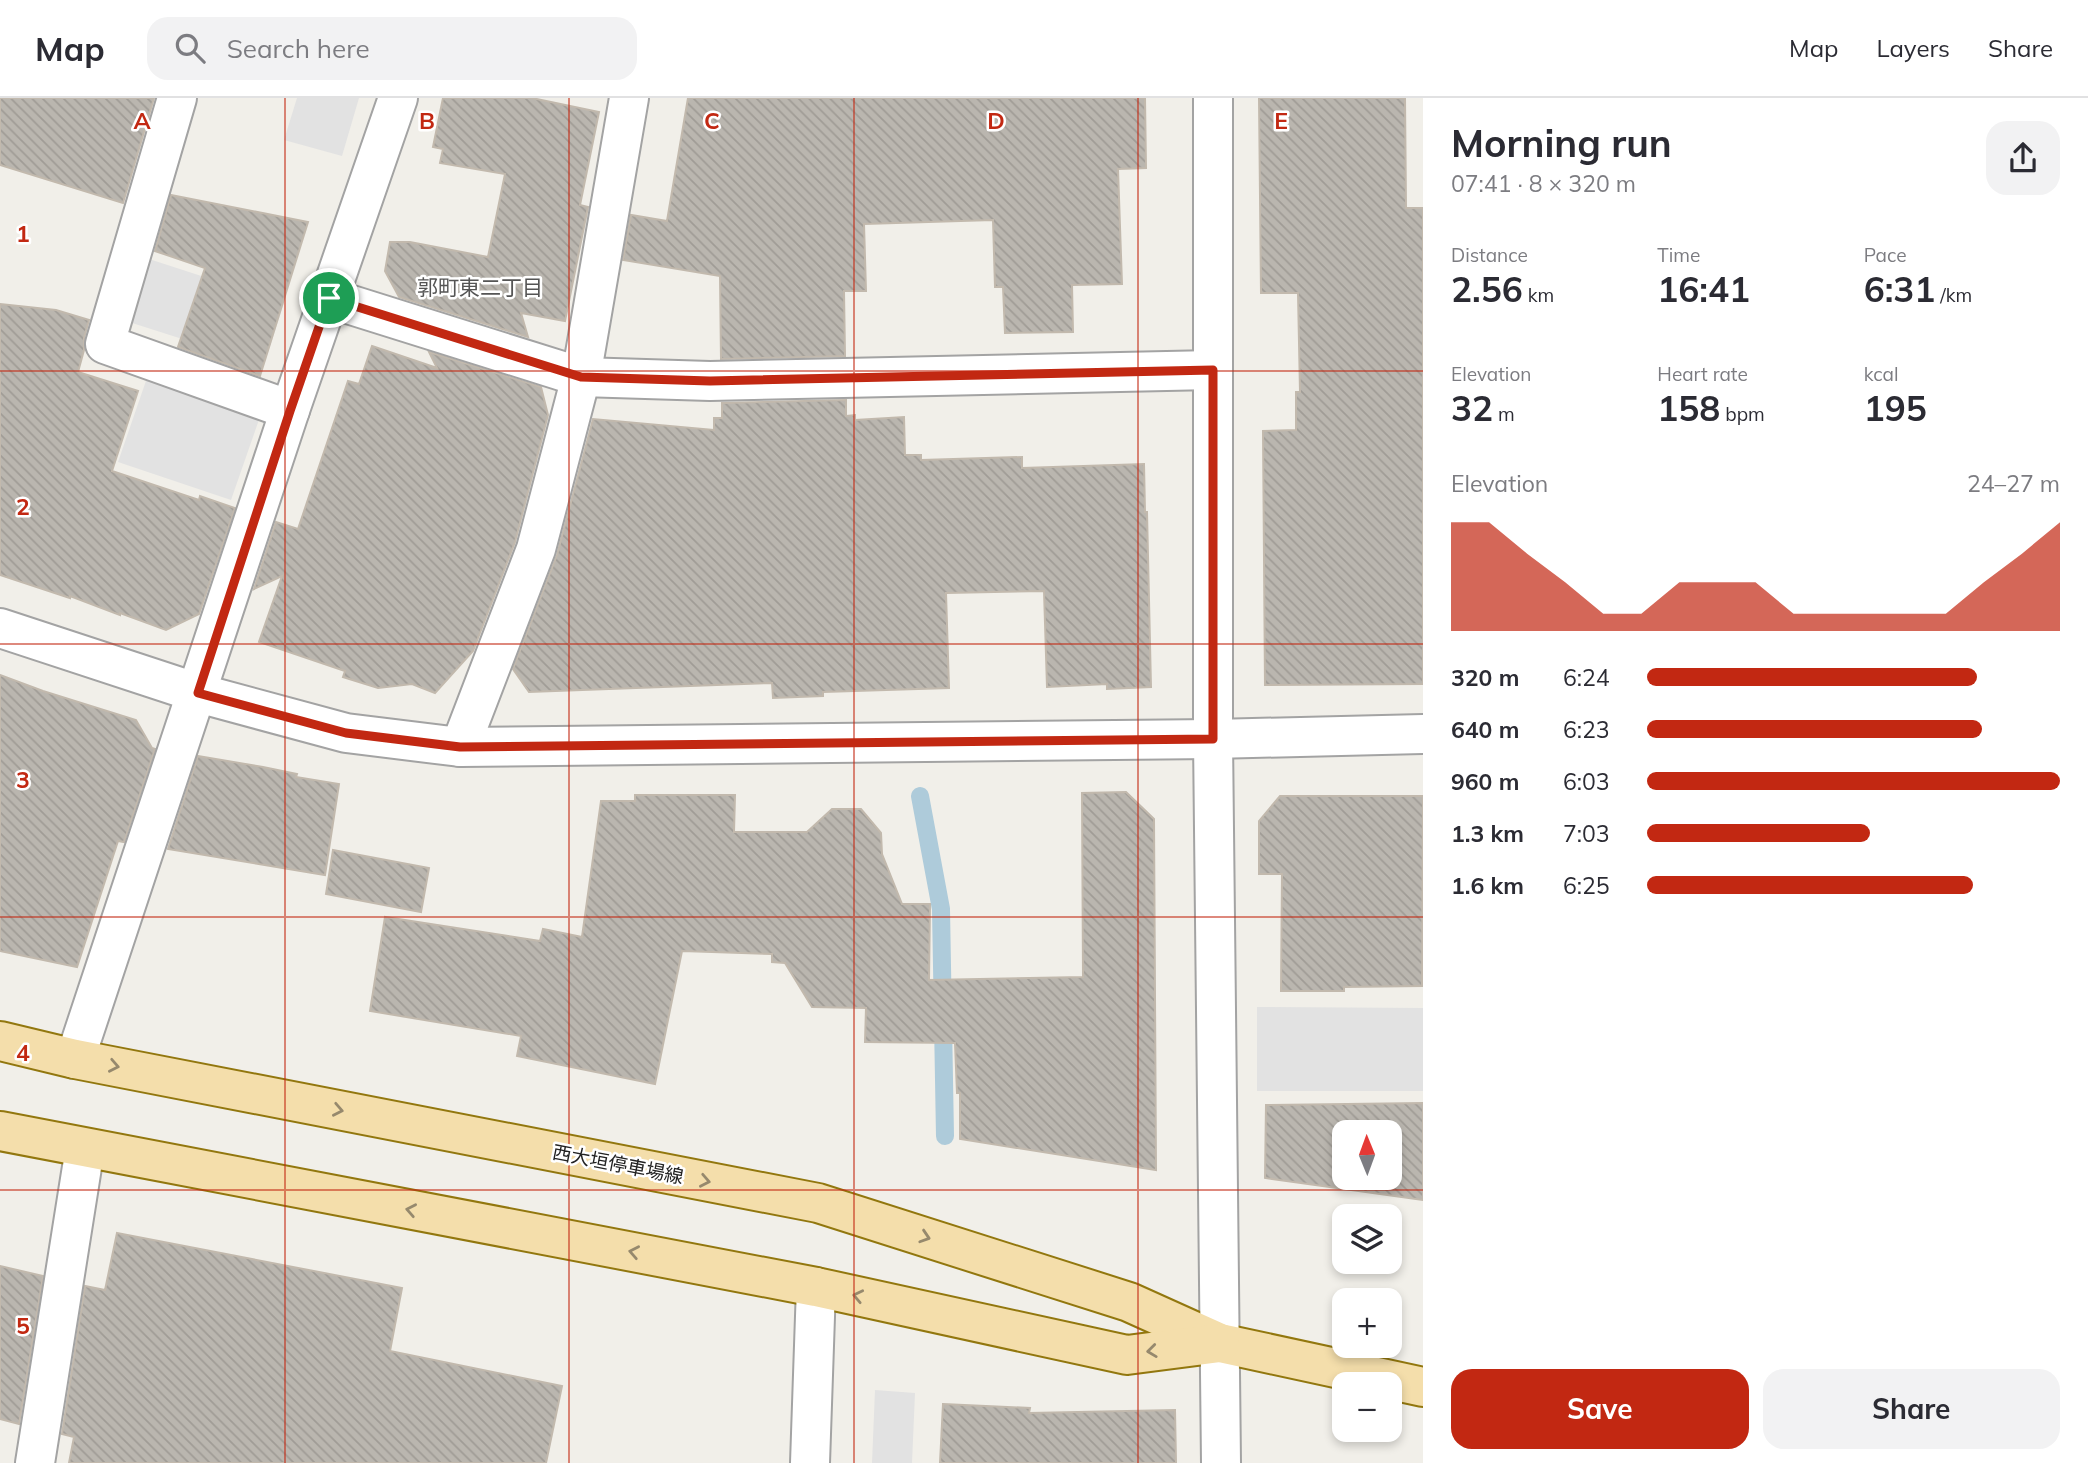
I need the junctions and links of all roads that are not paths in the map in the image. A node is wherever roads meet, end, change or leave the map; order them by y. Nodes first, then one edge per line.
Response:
1 (177, 98) edge
2 (398, 98) edge
3 (629, 98) edge
4 (1213, 98) edge
5 (329, 298) junction
6 (1213, 370) junction
7 (581, 377) junction
8 (290, 411) junction
9 (0, 628) edge
10 (198, 693) junction
11 (1423, 734) edge
12 (1213, 739) junction
13 (460, 747) junction
14 (0, 1041) edge
15 (75, 1059) junction
16 (0, 1131) edge
17 (85, 1148) junction
18 (816, 1287) junction
19 (1220, 1343) junction
20 (1423, 1387) edge
21 (36, 1463) edge
22 (810, 1463) edge
23 (1221, 1463) edge

1 - 8 street
2 - 5 street
3 - 7 street
4 - 6 street
5 - 7 street
5 - 8 street
6 - 7 street
6 - 12 street
7 - 13 street
8 - 10 street
9 - 10 street
10 - 13 street
10 - 15 street
11 - 12 street
12 - 13 street
12 - 19 street
14 - 15 main road, 西大垣停車場線
15 -> 19 main road, 西大垣停車場線
16 - 17 main road, 西大垣停車場線
18 -> 17 main road, 西大垣停車場線
17 - 21 street
19 -> 18 main road, 西大垣停車場線
18 - 22 street
19 - 20 main road, 西大垣停車場線
19 - 23 street

